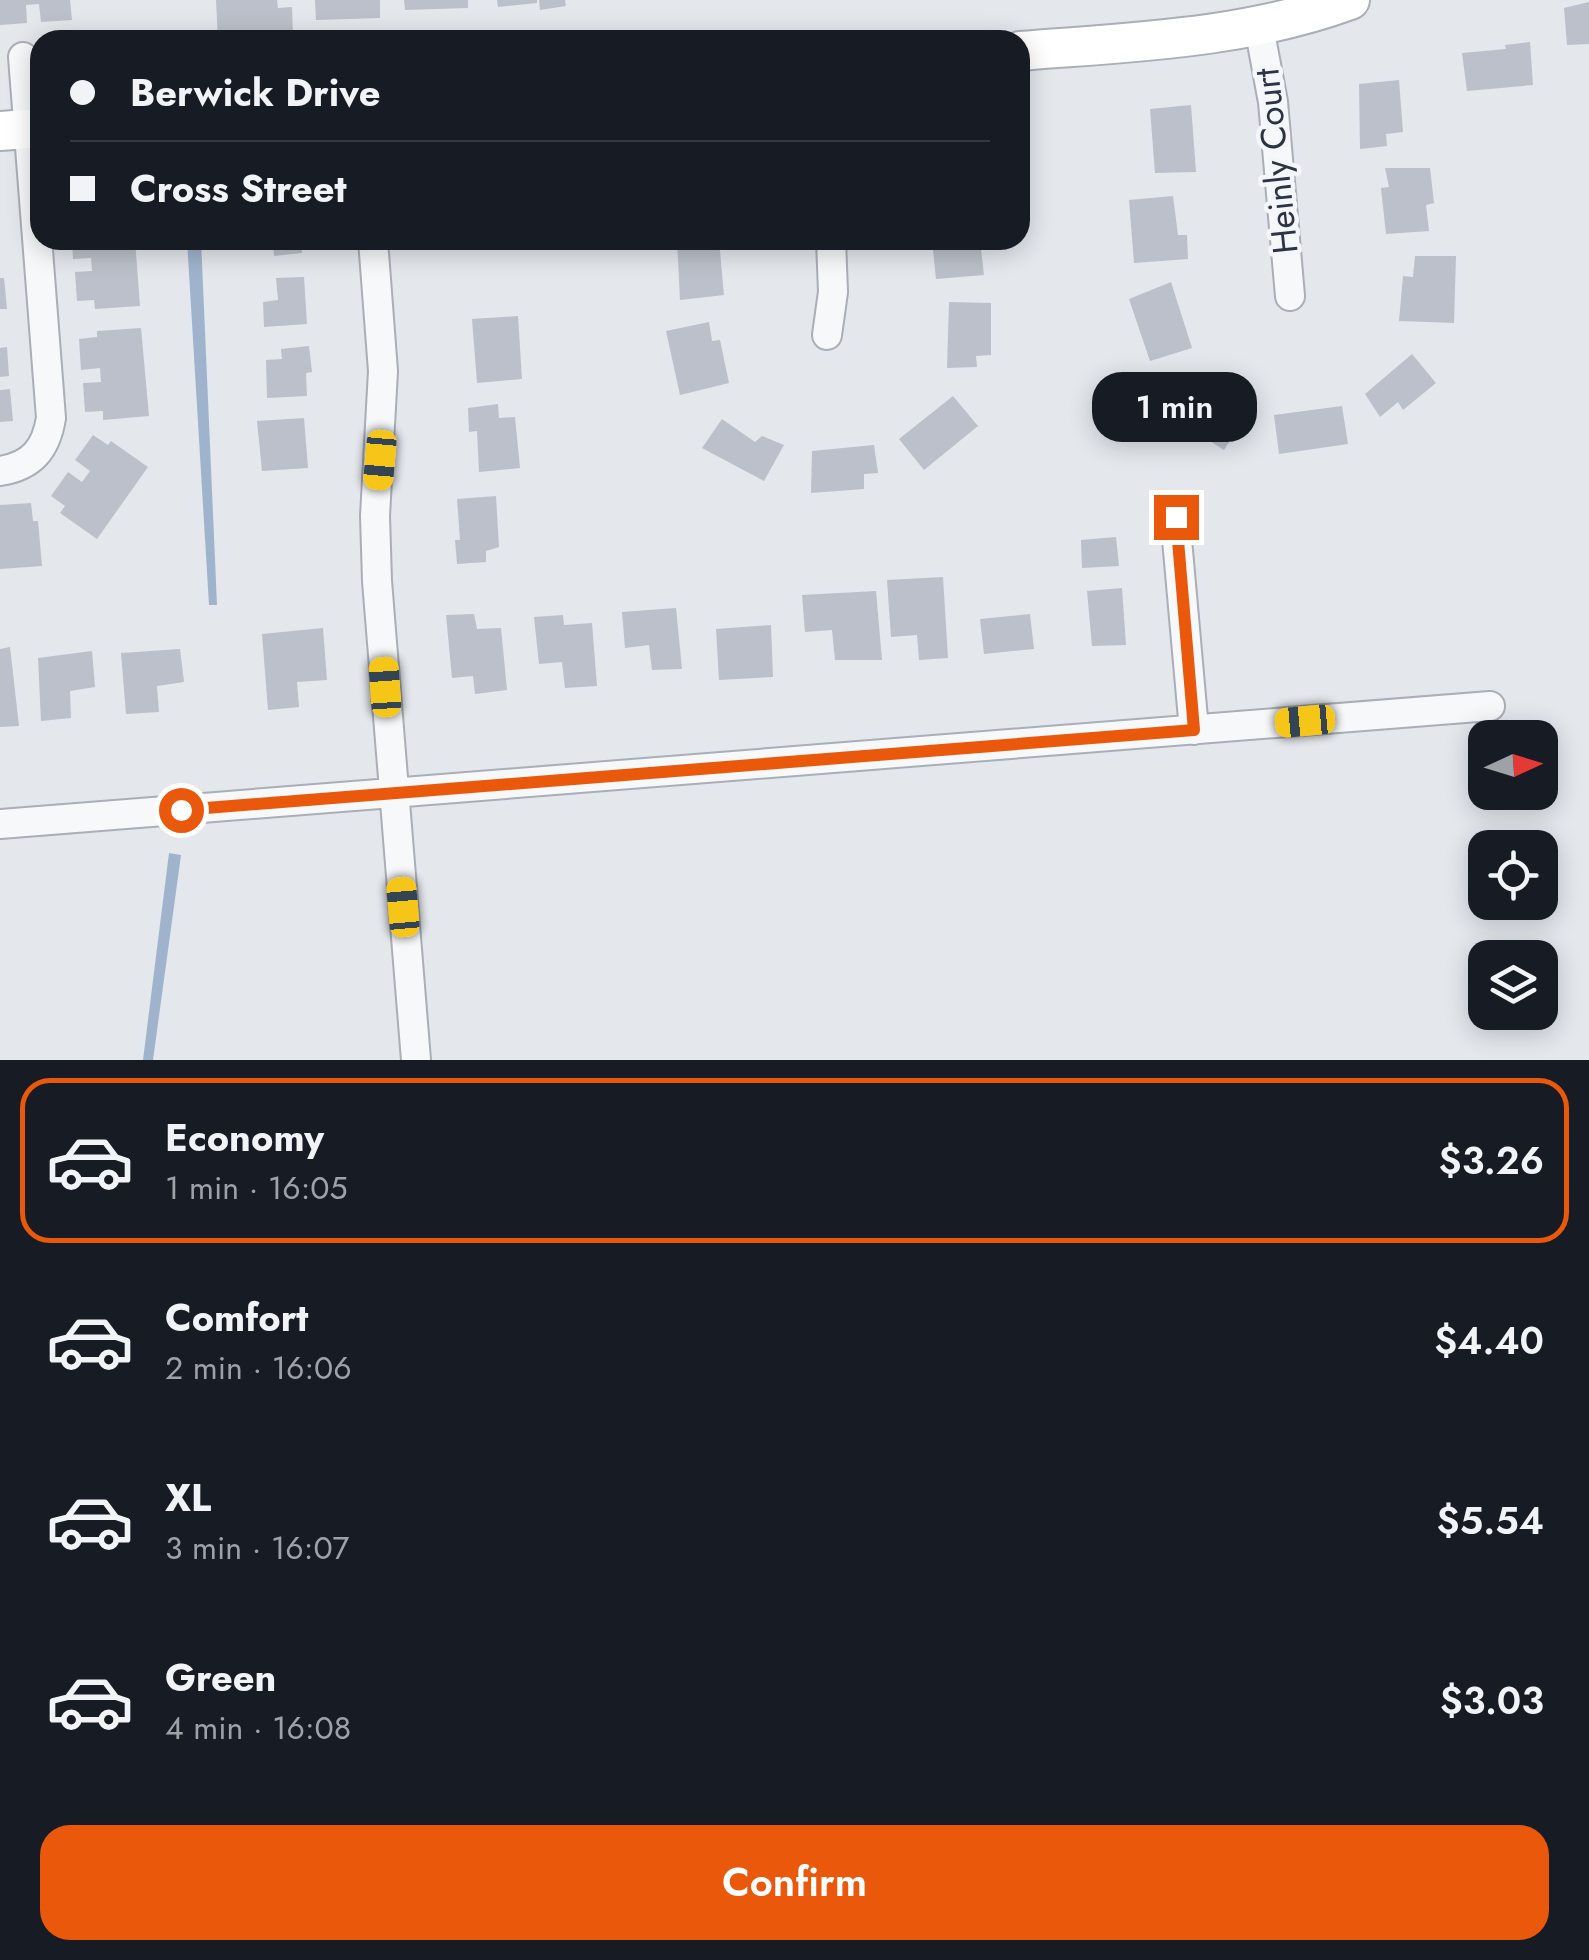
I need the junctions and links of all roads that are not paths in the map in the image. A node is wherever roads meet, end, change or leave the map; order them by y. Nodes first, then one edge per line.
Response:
1 (1350, 0) edge
2 (1259, 27) junction
3 (1030, 50) edge
4 (21, 57) edge
5 (23, 129) edge
6 (30, 201) edge
7 (35, 250) edge
8 (373, 250) edge
9 (831, 250) edge
10 (1290, 296) dead end
11 (827, 335) dead end
12 (0, 472) edge
13 (1176, 517) dead end
14 (1490, 706) dead end
15 (1194, 730) junction
16 (394, 793) junction
17 (0, 824) edge
18 (416, 1060) edge

1 - 2 street
2 - 3 street
2 - 10 street, Heinly Court
4 - 5 street
5 - 6 street
7 - 12 street
8 - 16 street
9 - 11 street
13 - 15 street
14 - 15 street
15 - 16 street
16 - 17 street
16 - 18 street

